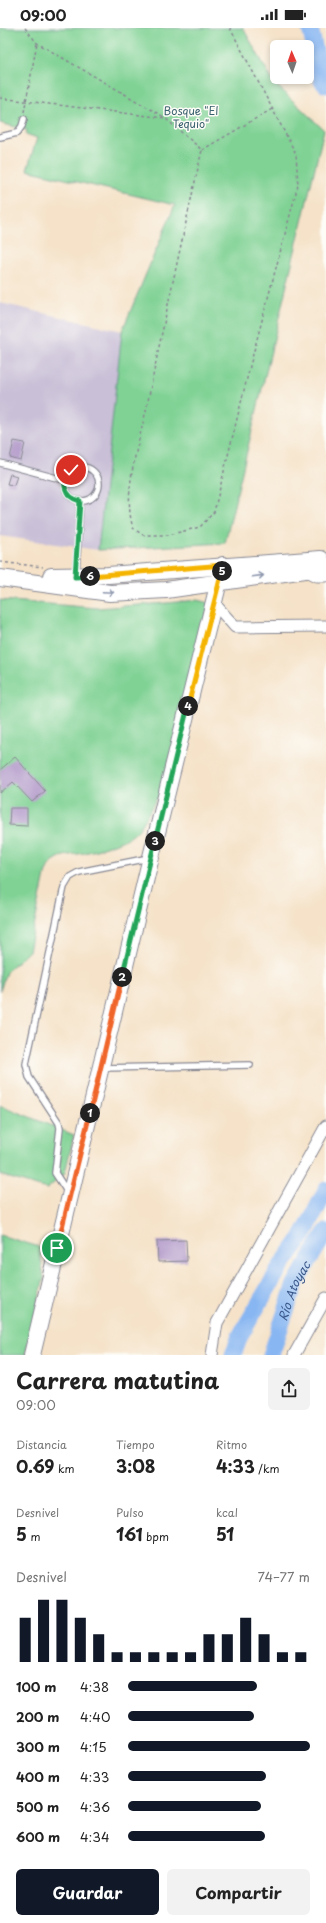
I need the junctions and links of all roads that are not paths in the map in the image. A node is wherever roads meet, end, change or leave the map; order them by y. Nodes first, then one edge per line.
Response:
1 (24, 119) road end
2 (0, 137) edge
3 (0, 463) edge
4 (64, 480) junction
5 (80, 501) junction
6 (326, 559) edge
7 (224, 565) junction
8 (326, 567) edge
9 (0, 570) edge
10 (306, 570) junction
11 (326, 576) edge
12 (75, 577) junction
13 (0, 578) edge
14 (219, 581) junction
15 (214, 603) junction
16 (326, 626) edge
17 (151, 857) junction
18 (250, 1065) dead end
19 (101, 1068) junction
20 (326, 1126) edge
21 (70, 1195) junction
22 (326, 1298) edge
23 (32, 1355) edge
24 (212, 1355) edge
25 (294, 1355) edge

1 - 2 lane
3 - 4 lane
4 - 5 lane
4 - 5 lane
5 - 12 lane
6 - 7 street
7 - 12 street
7 - 14 street
8 - 10 street
9 - 12 street
10 - 11 street
14 -> 10 street
13 -> 14 street
14 - 15 street
15 - 16 street
15 - 17 street
17 - 19 street
17 - 21 lane
18 - 19 lane
19 - 21 street
20 - 24 street
21 - 23 street
22 - 25 street

